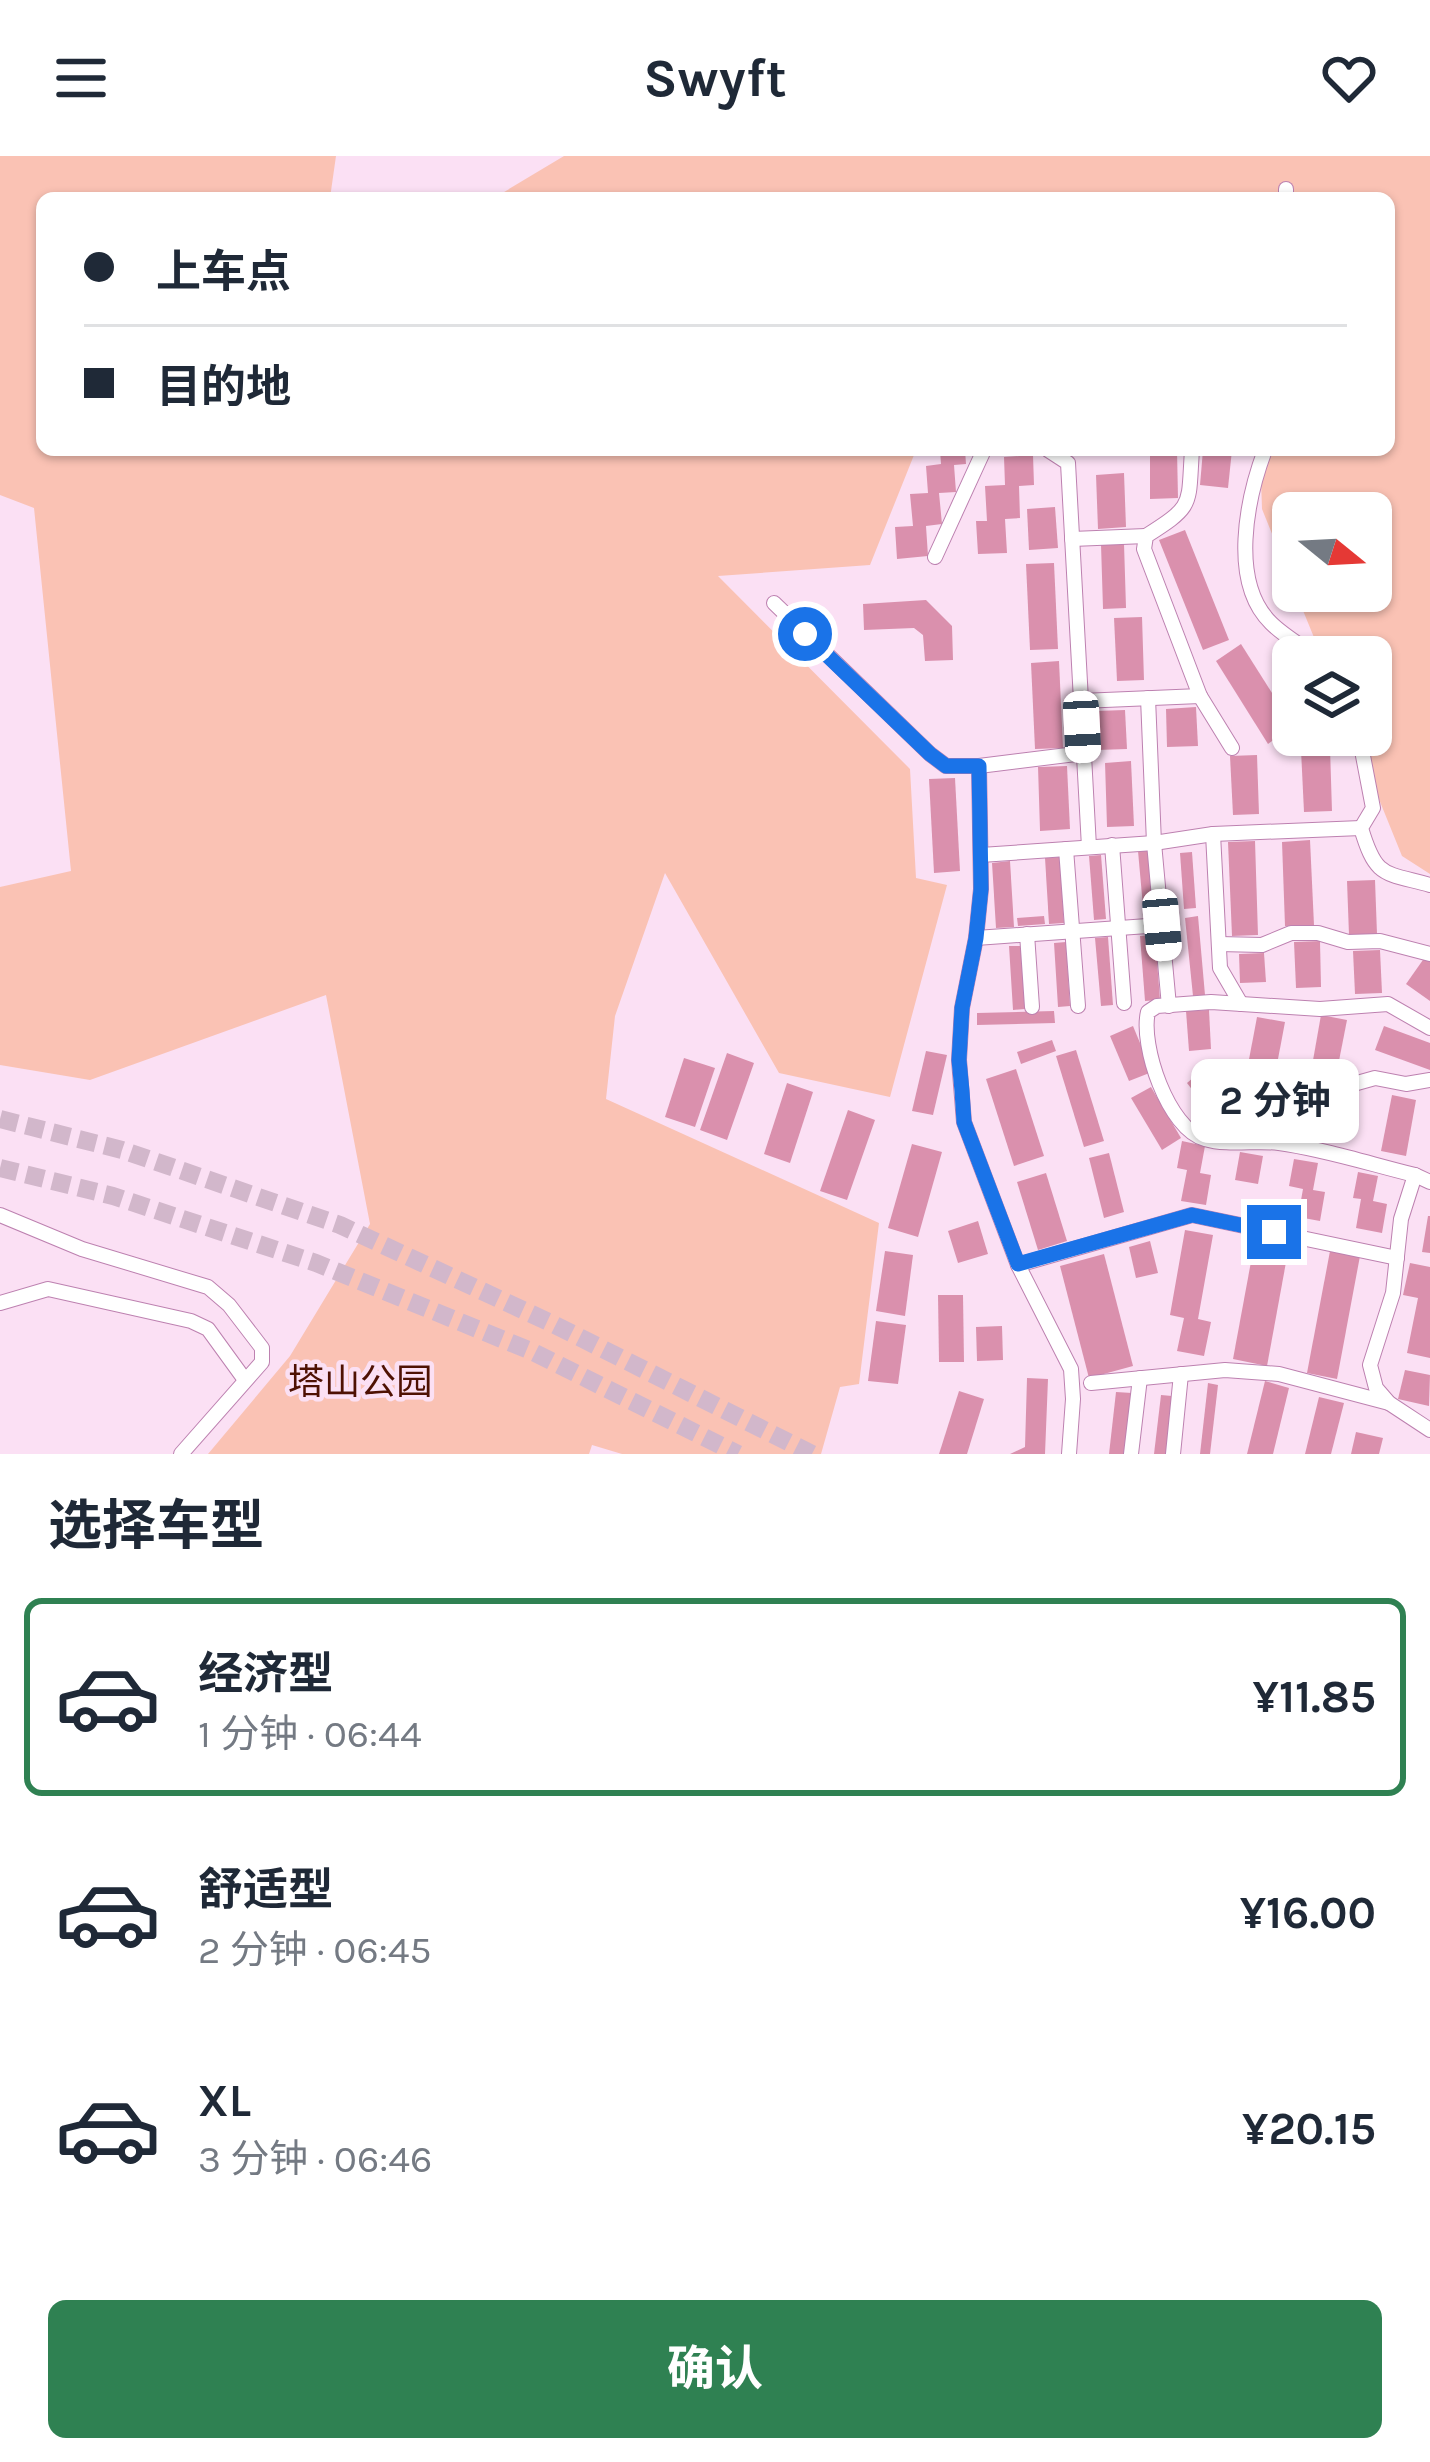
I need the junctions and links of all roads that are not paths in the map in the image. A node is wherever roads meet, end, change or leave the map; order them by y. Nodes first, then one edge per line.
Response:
1 (981, 456) edge
2 (1057, 456) edge
3 (1191, 456) edge
4 (1263, 456) edge
5 (1147, 536) junction
6 (1072, 539) junction
7 (935, 557) dead end
8 (774, 604) dead end
9 (1289, 636) edge
10 (1200, 696) junction
11 (1148, 698) junction
12 (1081, 700) junction
13 (1232, 748) dead end
14 (1084, 753) junction
15 (1363, 756) edge
16 (979, 766) junction
17 (1361, 828) junction
18 (1213, 834) junction
19 (1154, 843) junction
20 (1112, 845) junction
21 (1089, 847) junction
22 (1066, 849) junction
23 (981, 855) junction
24 (1430, 885) edge
25 (1162, 925) junction
26 (1118, 928) junction
27 (1072, 931) junction
28 (1027, 934) junction
29 (976, 938) junction
30 (1219, 944) junction
31 (1430, 954) edge
32 (1124, 1003) dead end
33 (1241, 1004) junction
34 (1078, 1006) dead end
35 (1168, 1006) junction
36 (1033, 1007) dead end
37 (1430, 1028) edge
38 (1238, 1072) dead end
39 (1430, 1080) edge
40 (1415, 1175) junction
41 (1430, 1182) edge
42 (0, 1215) edge
43 (1397, 1258) junction
44 (1018, 1264) junction
45 (0, 1303) edge
46 (1181, 1374) junction
47 (1140, 1378) junction
48 (245, 1380) junction
49 (1091, 1383) dead end
50 (1389, 1403) junction
51 (1430, 1430) edge
52 (181, 1454) edge
53 (1070, 1454) edge
54 (1131, 1454) edge
55 (1172, 1454) edge

1 - 7 street
2 - 6 street
3 - 5 street
4 - 9 street
5 - 6 street
5 - 10 street
6 - 12 street
8 - 16 street
10 - 11 street
10 - 13 street
11 - 12 street
11 - 19 street
12 - 14 street
14 - 16 street
14 - 21 street
15 - 17 street
16 - 23 street
17 - 18 street
17 - 24 street
18 - 19 street
18 - 30 street
19 - 20 street
19 - 25 street
20 - 21 street
20 - 26 street
21 - 22 street
22 - 23 street
22 - 27 street
23 - 29 street
25 - 26 street
25 - 35 street
26 - 27 street
26 - 32 street
27 - 28 street
27 - 34 street
28 - 29 street
28 - 36 street
29 - 44 street
30 - 31 street
30 - 33 street
33 - 35 street
33 - 37 street
35 - 40 street
38 - 39 street
40 - 41 street
40 - 43 street
42 - 48 street
43 - 44 street
43 - 50 street
44 - 53 street
45 - 48 street
46 - 47 street
46 - 50 street
46 - 55 street
47 - 49 street
47 - 54 street
48 - 52 street
50 - 51 street

